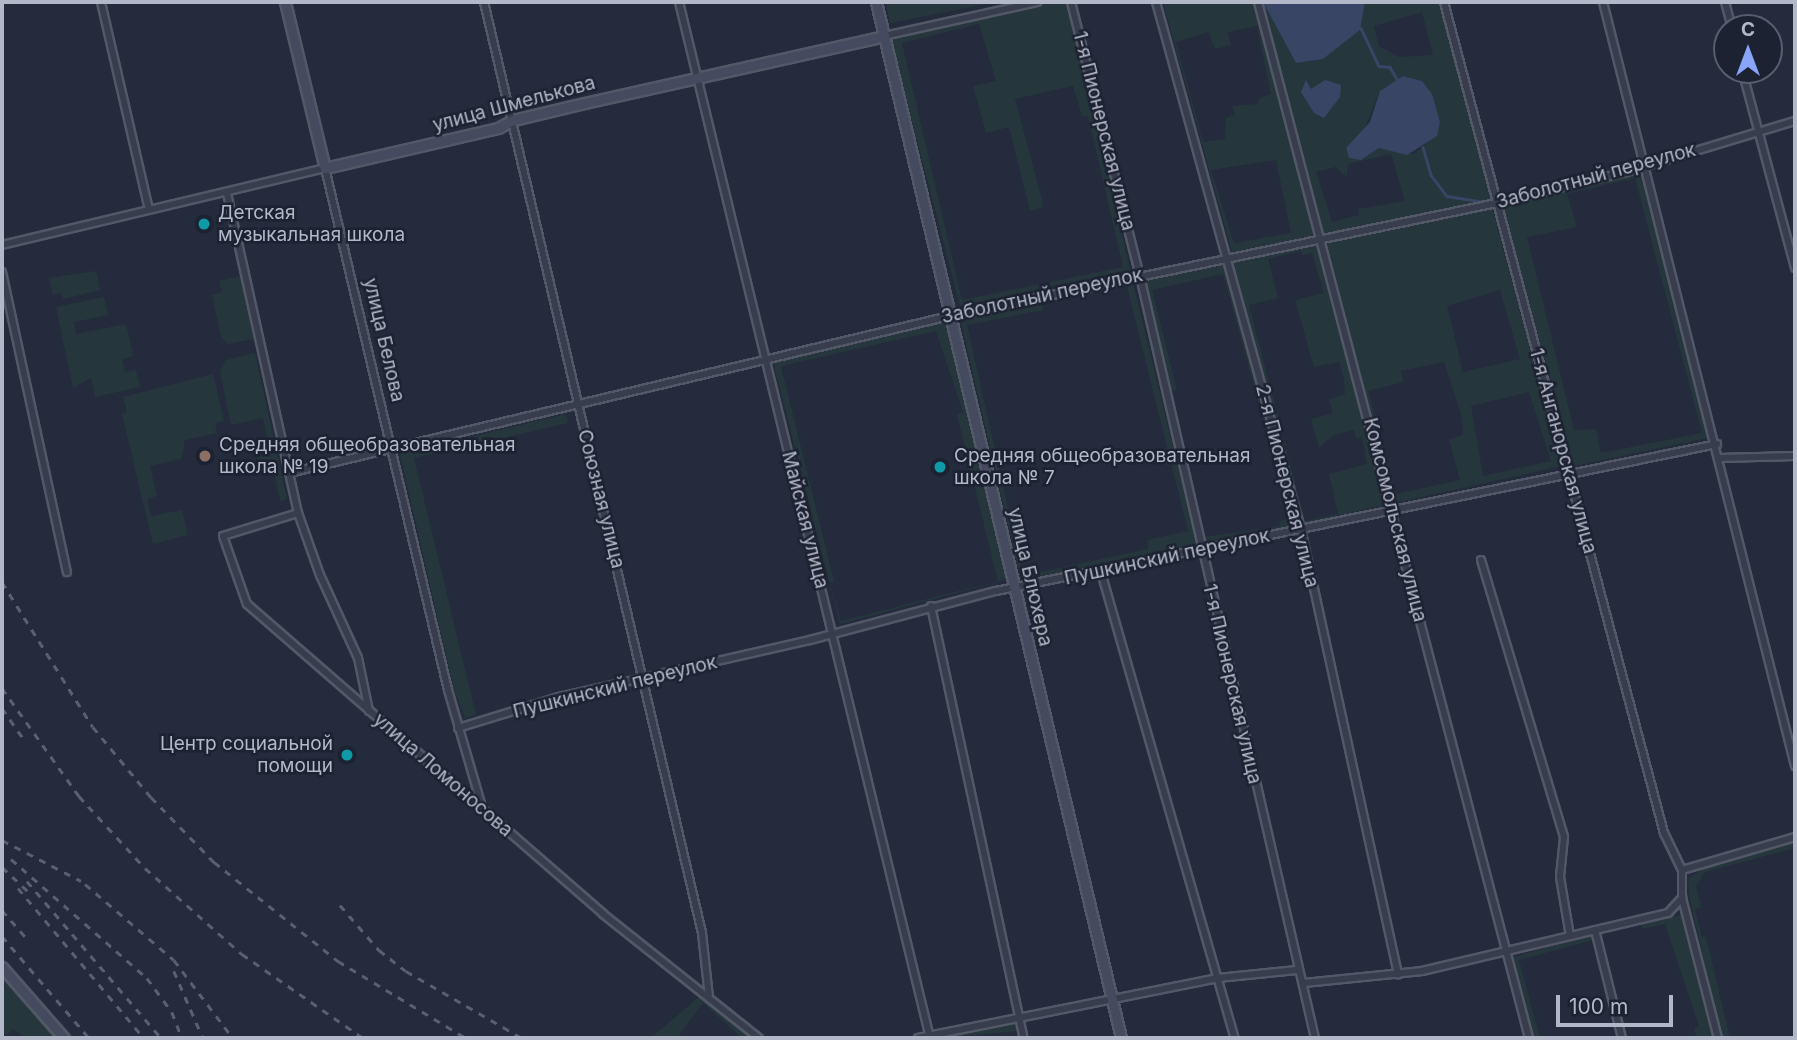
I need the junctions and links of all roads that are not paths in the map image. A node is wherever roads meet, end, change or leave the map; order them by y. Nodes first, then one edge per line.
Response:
1 (101, 2) edge
2 (285, 2) edge
3 (484, 2) edge
4 (679, 2) edge
5 (876, 2) edge
6 (1037, 2) edge
7 (1071, 2) edge
8 (1156, 2) edge
9 (1258, 2) edge
10 (1444, 2) edge
11 (1603, 2) edge
12 (884, 36) junction
13 (697, 76) junction
14 (1746, 84) edge
15 (513, 120) junction
16 (1795, 121) edge
17 (1758, 131) junction
18 (1643, 166) junction
19 (325, 168) junction
20 (227, 193) junction
21 (1497, 203) junction
22 (149, 210) junction
23 (1319, 238) junction
24 (2, 245) edge
25 (1227, 257) junction
26 (1795, 268) edge
27 (2, 272) edge
28 (1140, 276) junction
29 (951, 316) junction
30 (767, 360) junction
31 (578, 403) junction
32 (1717, 444) junction
33 (391, 448) junction
34 (1795, 456) edge
35 (1720, 458) junction
36 (1569, 471) junction
37 (289, 472) junction
38 (1391, 510) junction
39 (298, 513) junction
40 (1301, 529) junction
41 (1201, 550) junction
42 (1481, 560) dead end
43 (68, 572) dead end
44 (1101, 572) junction
45 (1015, 588) junction
46 (931, 606) junction
47 (833, 633) junction
48 (643, 678) junction
49 (369, 710) junction
50 (458, 728) junction
51 (1795, 766) edge
52 (482, 807) junction
53 (1795, 838) edge
54 (1682, 870) junction
55 (1682, 898) junction
56 (1595, 930) junction
57 (1570, 936) junction
58 (1506, 951) junction
59 (2, 967) edge
60 (1297, 971) junction
61 (1398, 975) junction
62 (1219, 978) junction
63 (1304, 983) junction
64 (709, 997) junction
65 (1112, 999) junction
66 (1020, 1019) junction
67 (930, 1037) edge
68 (64, 1038) edge
69 (759, 1038) edge
70 (919, 1038) edge
71 (1024, 1038) edge
72 (1121, 1038) edge
73 (1236, 1038) edge
74 (1315, 1038) edge
75 (1529, 1038) edge
76 (1622, 1038) edge
77 (1718, 1038) edge

1 - 22 street
2 - 19 street, улица Белова
3 - 15 street, Союзная улица
4 - 13 street, Майская улица
5 - 12 street, улица Блюхера
6 - 12 street, улица Шмелькова
7 - 28 street, 1-я Пионерская улица
8 - 25 street, 2-я Пионерская улица
9 - 23 street, Комсомольская улица
10 - 21 street, 1-я Анганорская улица
11 - 18 street
12 - 13 street, улица Шмелькова
12 - 29 street, улица Блюхера
13 - 15 street, улица Шмелькова
13 - 30 street, Майская улица
14 - 17 street
15 - 19 street, улица Шмелькова
15 - 31 street, Союзная улица
16 - 17 street, Заболотный переулок
17 - 18 street, Заболотный переулок
17 - 26 street
18 - 21 street, Заболотный переулок
18 - 32 street
19 - 20 street, улица Шмелькова
19 - 33 street, улица Белова
20 - 22 street, улица Шмелькова
20 - 37 street
21 - 23 street, Заболотный переулок
21 - 36 street, 1-я Анганорская улица
22 - 24 street, улица Шмелькова
23 - 25 street, Заболотный переулок
23 - 38 street, Комсомольская улица
25 - 28 street, Заболотный переулок
25 - 40 street, 2-я Пионерская улица
27 - 43 street
28 - 29 street, Заболотный переулок
28 - 41 street, 1-я Пионерская улица
29 - 30 street, Заболотный переулок
29 - 45 street, улица Блюхера
30 - 31 street, Заболотный переулок
30 - 47 street, Майская улица
31 - 33 street, Заболотный переулок
31 - 48 street, Союзная улица
32 - 35 street
32 - 36 street, Пушкинский переулок
33 - 37 street, Заболотный переулок
33 - 50 street, улица Белова
34 - 35 street
35 - 51 street
36 - 38 street, Пушкинский переулок
36 - 54 street, 1-я Анганорская улица
37 - 39 street
38 - 40 street, Пушкинский переулок
38 - 58 street, Комсомольская улица
39 - 49 street
39 - 49 street, улица Ломоносова
40 - 41 street, Пушкинский переулок
40 - 61 street, 2-я Пионерская улица
41 - 44 street, Пушкинский переулок
41 - 60 street, 1-я Пионерская улица
42 - 57 street
44 - 45 street, Пушкинский переулок
44 - 62 street
45 - 46 street, Пушкинский переулок
45 - 65 street, улица Блюхера
46 - 47 street, Пушкинский переулок
46 - 66 street
47 - 48 street, Пушкинский переулок
47 - 67 street, Майская улица
48 - 50 street, Пушкинский переулок
48 - 64 street, Союзная улица
49 - 52 street, улица Ломоносова
50 - 52 street, улица Белова
52 - 64 street, улица Ломоносова
53 - 54 street
54 - 55 street, 1-я Анганорская улица
55 - 56 street
55 - 77 street, 1-я Анганорская улица
56 - 57 street
56 - 76 street
57 - 58 street
58 - 61 street
58 - 75 street, Комсомольская улица
59 - 68 street
60 - 62 street
60 - 63 street, 1-я Пионерская улица
61 - 63 street
62 - 65 street
62 - 73 street
63 - 74 street, 1-я Пионерская улица
64 - 69 street, улица Ломоносова
65 - 66 street
65 - 72 street, улица Блюхера
66 - 67 street
66 - 71 street
67 - 70 street

